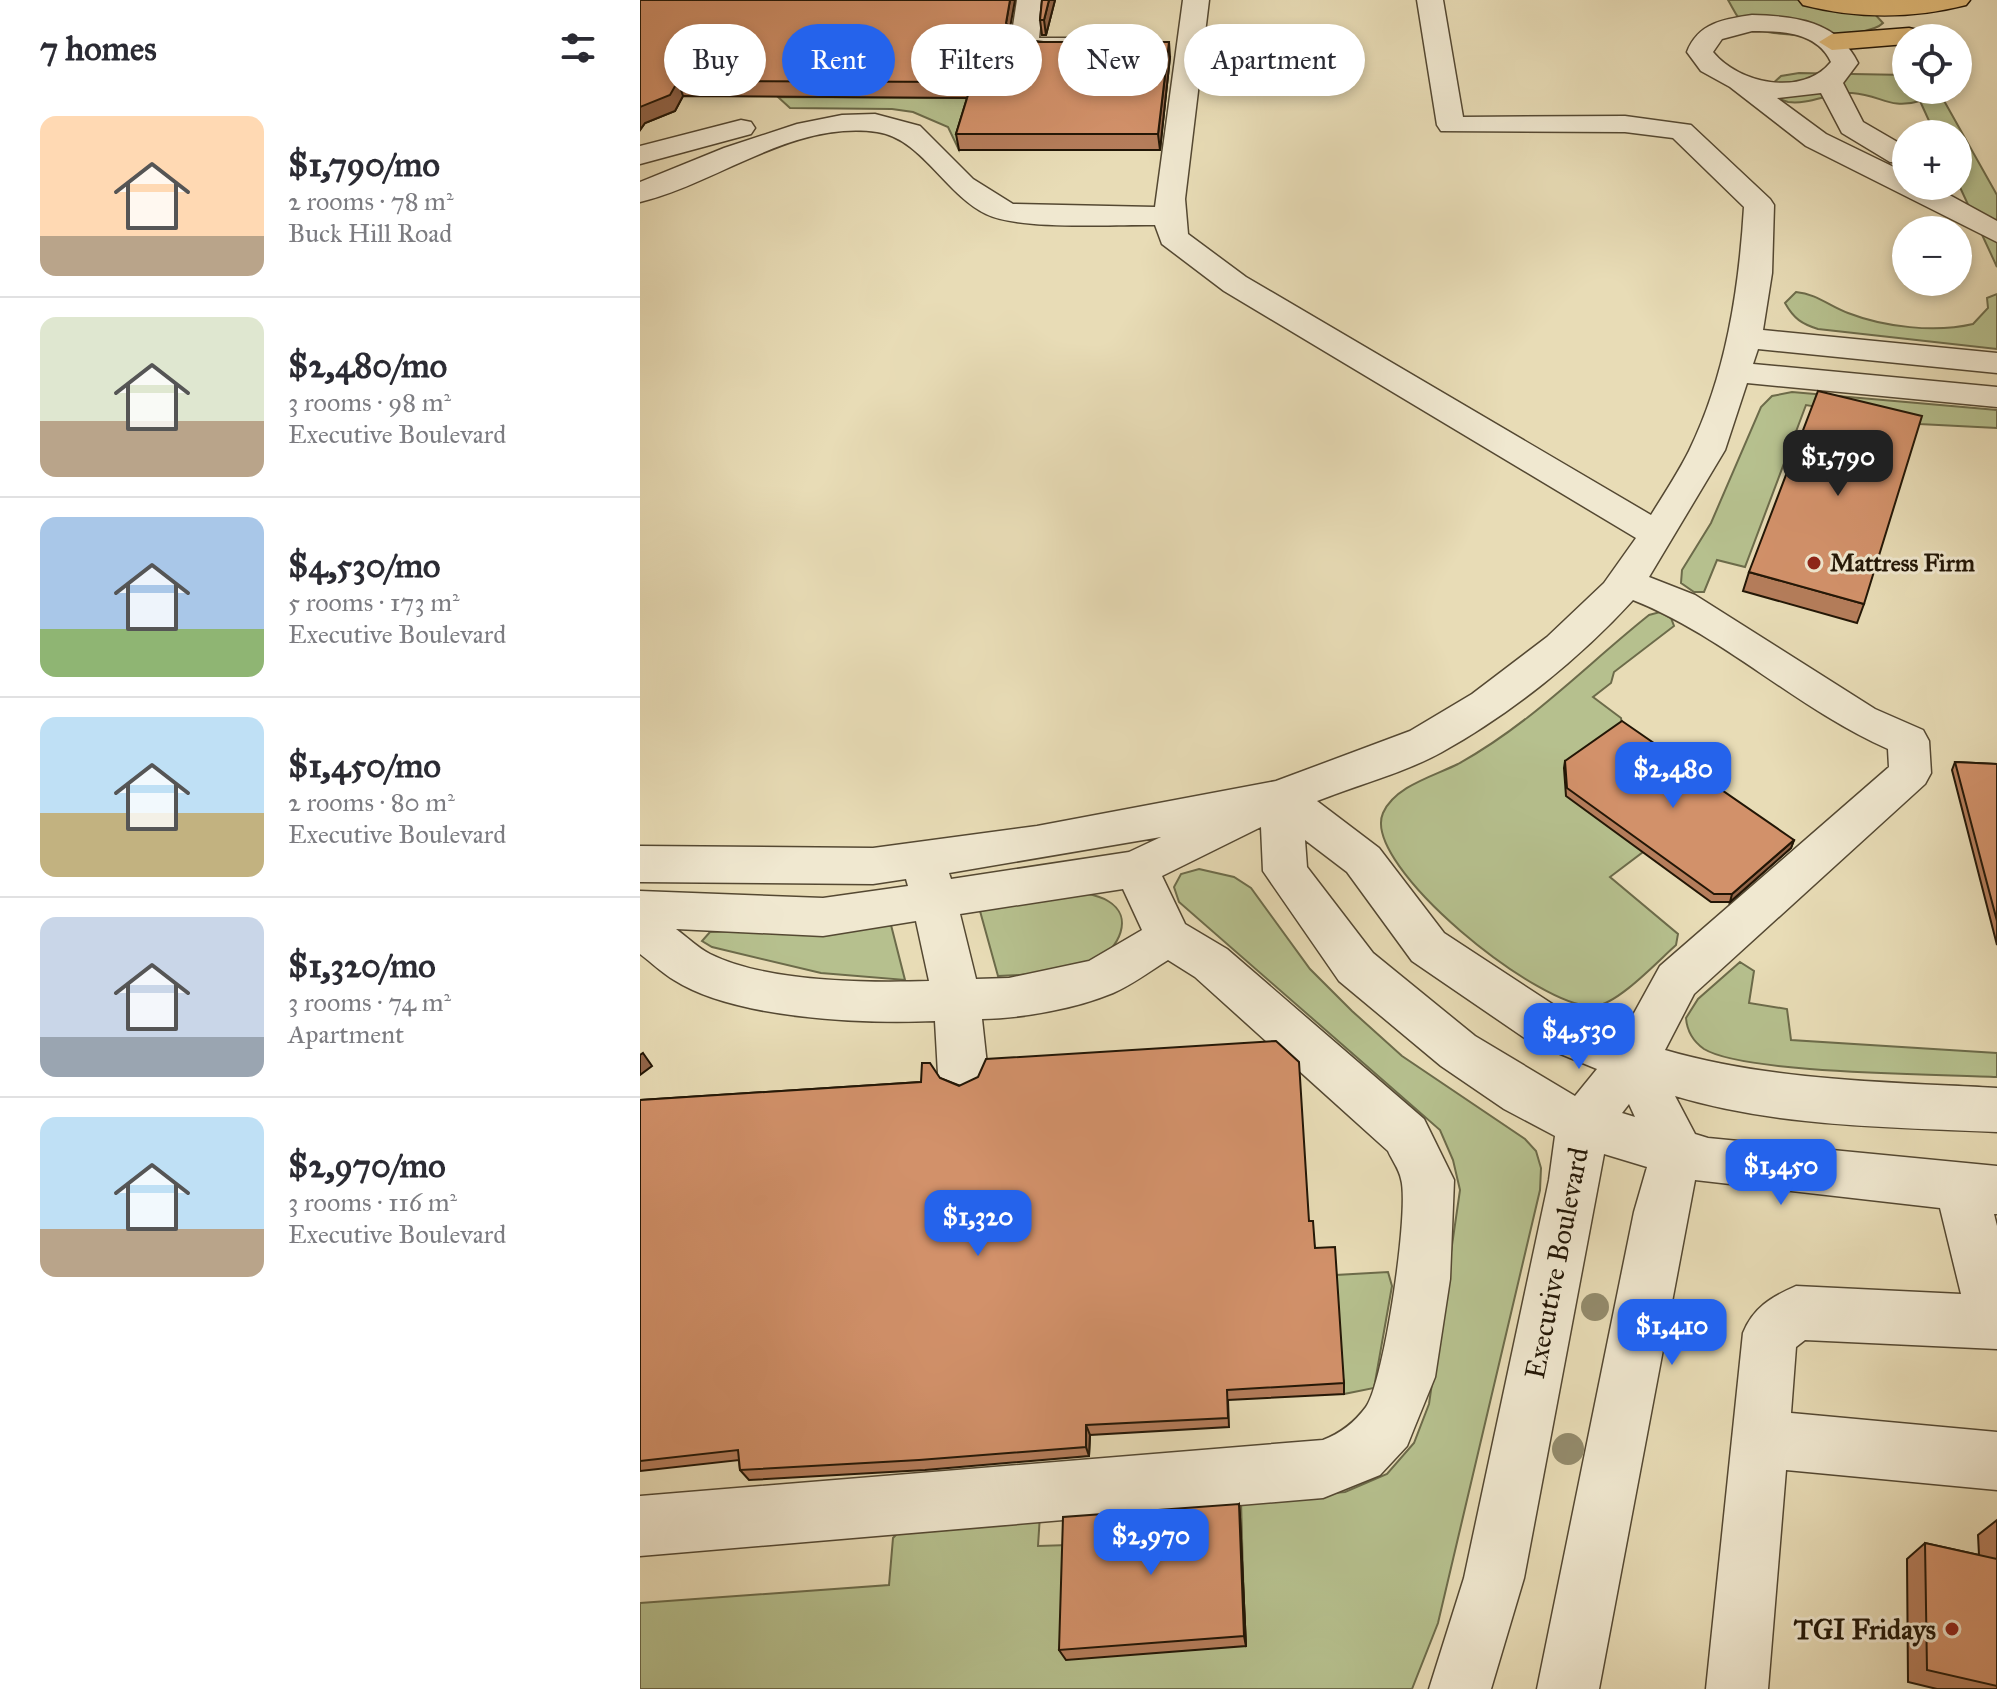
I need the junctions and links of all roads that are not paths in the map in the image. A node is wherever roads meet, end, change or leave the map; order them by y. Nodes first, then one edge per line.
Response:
1 (1030, 0) edge
2 (1196, 0) edge
3 (1430, 0) edge
4 (1775, 0) edge
5 (1812, 0) edge
6 (1957, 0) edge
7 (1734, 13) edge
8 (1796, 27) junction
9 (1832, 42) junction
10 (1058, 47) edge
11 (1829, 82) junction
12 (1739, 83) junction
13 (823, 128) junction
14 (1892, 150) edge
15 (640, 155) edge
16 (1892, 177) edge
17 (1972, 191) edge
18 (640, 193) edge
19 (1936, 200) edge
20 (1997, 204) edge
21 (1169, 216) junction
22 (1997, 233) edge
23 (1745, 338) junction
24 (1997, 363) edge
25 (1735, 372) junction
26 (1997, 397) edge
27 (1658, 535) junction
28 (1625, 582) junction
29 (1281, 797) junction
30 (640, 864) edge
31 (1136, 869) junction
32 (928, 879) junction
33 (640, 909) edge
34 (640, 928) edge
35 (1168, 937) junction
36 (957, 1000) junction
37 (1633, 1062) junction
38 (963, 1074) dead end
39 (1997, 1110) edge
40 (1582, 1125) junction
41 (1677, 1151) junction
42 (1979, 1189) edge
43 (1996, 1322) edge
44 (1760, 1439) junction
45 (1997, 1461) edge
46 (640, 1526) edge
47 (1460, 1689) edge
48 (1568, 1689) edge
49 (1737, 1689) edge

1 - 10 street
2 - 21 street
3 - 23 street
4 - 8 street
5 - 6 highway
6 - 9 highway
7 - 8 street
7 - 12 street
8 - 9 street
9 - 11 street
11 - 12 street
11 - 14 street
12 - 16 street
13 - 15 street
13 - 18 street
13 - 21 street
17 - 20 street
19 - 22 street
21 - 27 street
23 - 24 street
23 - 25 street
25 - 26 street
25 - 27 street
27 - 28 street
28 - 29 street
28 - 37 street, Executive Boulevard
29 - 31 street
29 - 32 street
29 - 37 street
29 - 40 street
30 - 32 street
31 - 32 street
31 - 35 street
32 - 33 street
32 - 36 street
34 - 36 street
35 - 36 street
35 - 46 street
36 - 38 street
37 - 39 street
37 - 40 street, Executive Boulevard
37 - 41 street
40 - 41 street
40 - 47 street, Executive Boulevard
41 - 42 street
41 - 48 street
42 - 43 street
43 - 44 street
44 - 45 street
44 - 49 street

